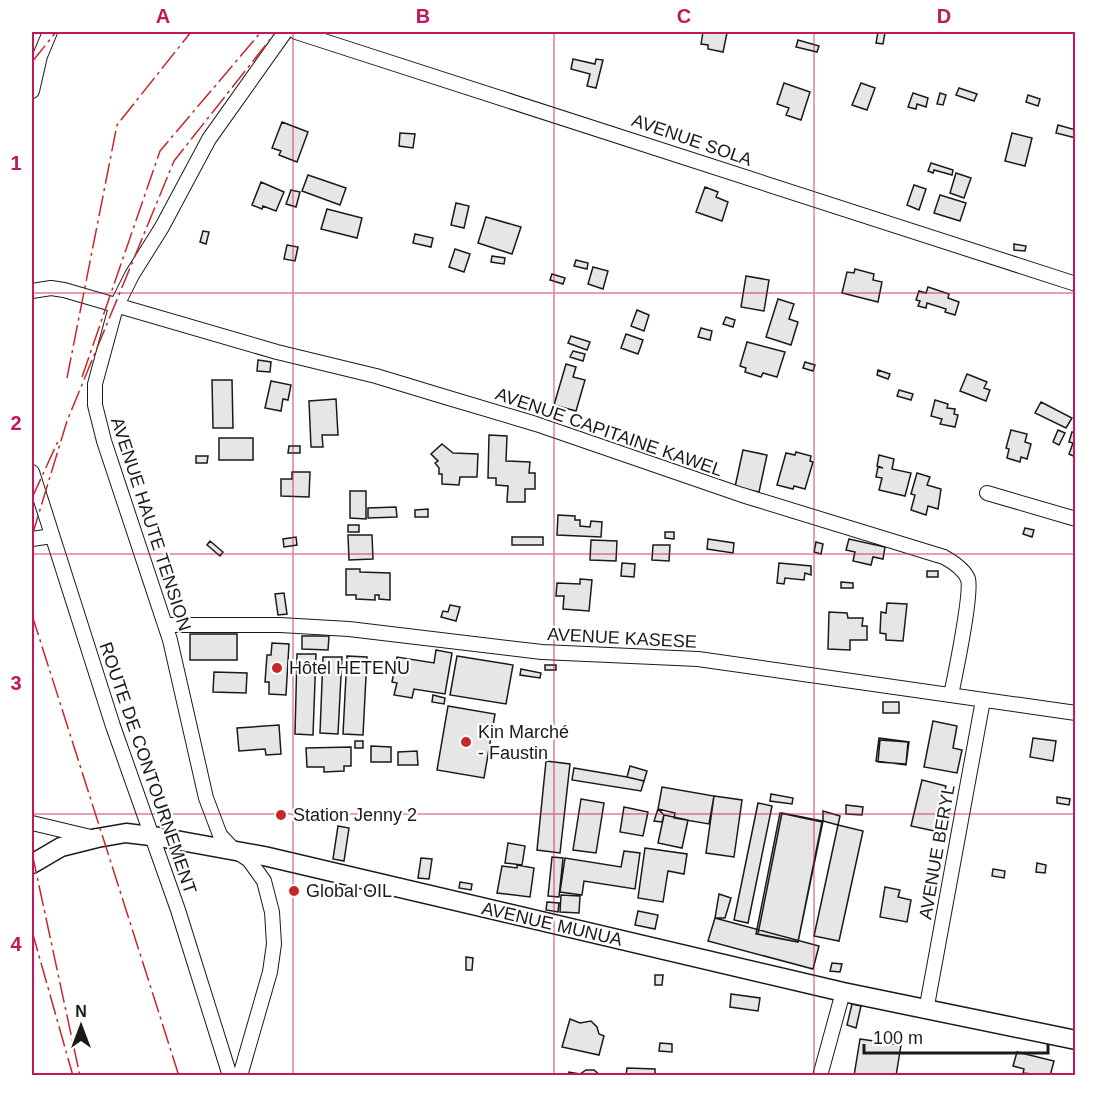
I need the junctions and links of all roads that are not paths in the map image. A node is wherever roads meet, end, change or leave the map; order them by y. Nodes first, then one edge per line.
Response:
1 (50, 32) edge
2 (285, 32) edge
3 (296, 32) edge
4 (32, 91) edge
5 (1076, 284) edge
6 (32, 291) edge
7 (117, 307) junction
8 (32, 477) edge
9 (987, 493) dead end
10 (1076, 519) edge
11 (52, 536) junction
12 (32, 539) edge
13 (165, 625) junction
14 (951, 695) junction
15 (983, 700) junction
16 (1076, 713) edge
17 (32, 823) edge
18 (152, 836) junction
19 (97, 838) junction
20 (234, 850) junction
21 (32, 864) edge
22 (843, 992) junction
23 (926, 1011) junction
24 (1076, 1040) edge
25 (230, 1076) edge
26 (240, 1076) edge
27 (820, 1076) edge

1 - 4 street
2 - 7 street, AVENUE HAUTE TENSION
3 - 5 street, AVENUE SOLA
6 - 7 street
7 - 13 street, AVENUE HAUTE TENSION
7 - 14 street, AVENUE CAPITAINE KAWEL
8 - 11 street, ROUTE DE CONTOURNEMENT
9 - 10 street
11 - 12 street
11 - 18 street, ROUTE DE CONTOURNEMENT
13 - 14 street, AVENUE KASESE
13 - 20 street, AVENUE HAUTE TENSION
14 - 15 street, AVENUE KASESE
15 - 16 street, AVENUE KASESE
15 - 23 street, AVENUE BERYL
17 - 19 street
18 - 19 main road, AVENUE MUNUA
18 - 20 main road, AVENUE MUNUA
18 - 25 street, ROUTE DE CONTOURNEMENT
19 - 21 main road, AVENUE MUNUA
20 - 22 main road, AVENUE MUNUA
20 - 26 street, AVENUE HAUTE TENSION
22 - 23 main road, AVENUE MUNUA
22 - 27 street
23 - 24 main road, AVENUE MUNUA

